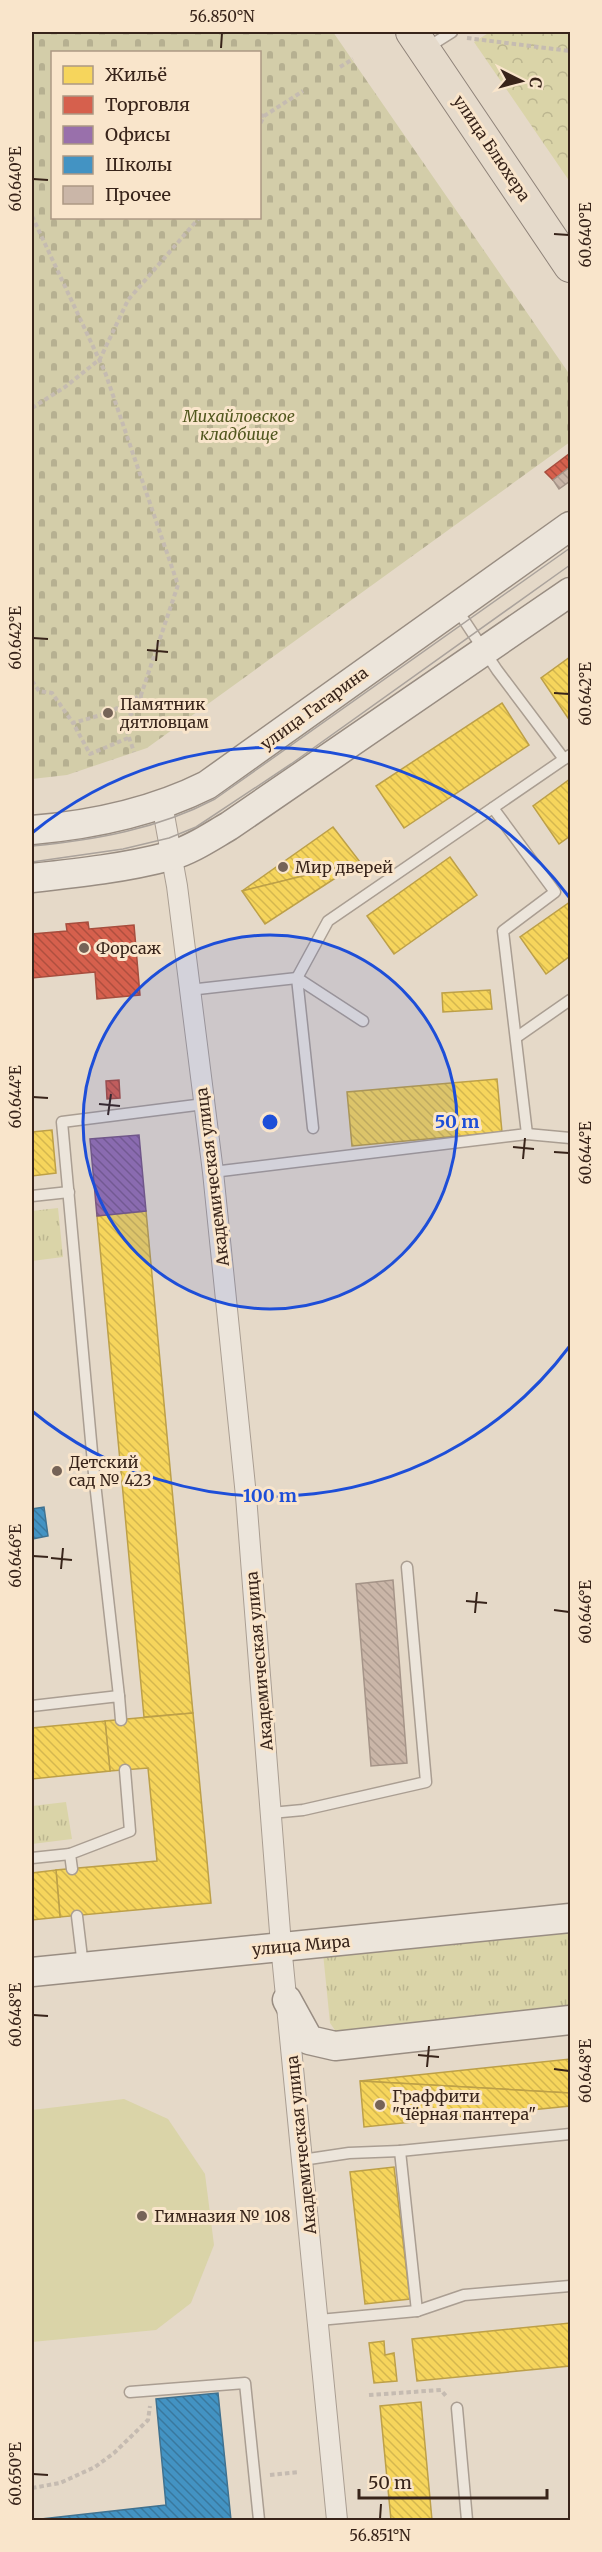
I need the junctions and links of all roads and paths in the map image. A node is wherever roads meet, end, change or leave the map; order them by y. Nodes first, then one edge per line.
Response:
1 (434, 37) edge
2 (570, 51) edge
3 (353, 59) dead end
4 (340, 67) dead end
5 (303, 91) dead end
6 (262, 116) edge
7 (32, 216) edge
8 (198, 219) edge
9 (570, 266) edge
10 (100, 359) junction
11 (32, 408) edge
12 (570, 526) edge
13 (570, 592) edge
14 (455, 608) junction
15 (484, 651) junction
16 (32, 681) edge
17 (141, 695) junction
18 (73, 723) junction
19 (128, 738) junction
20 (134, 752) dead end
21 (567, 757) edge
22 (162, 804) junction
23 (493, 808) junction
24 (32, 830) edge
25 (172, 855) junction
26 (32, 878) edge
27 (297, 978) junction
28 (189, 990) junction
29 (570, 1000) edge
30 (363, 1021) dead end
31 (517, 1037) junction
32 (204, 1104) junction
33 (313, 1128) dead end
34 (527, 1134) junction
35 (570, 1138) edge
36 (213, 1172) junction
37 (69, 1192) junction
38 (32, 1196) edge
39 (407, 1567) dead end
40 (119, 1696) junction
41 (32, 1706) edge
42 (121, 1720) dead end
43 (125, 1770) dead end
44 (271, 1813) junction
45 (70, 1854) junction
46 (32, 1858) edge
47 (72, 1869) dead end
48 (77, 1916) dead end
49 (570, 1918) edge
50 (281, 1945) junction
51 (83, 1966) junction
52 (32, 1972) edge
53 (287, 2000) junction
54 (570, 2020) edge
55 (570, 2134) edge
56 (400, 2151) junction
57 (302, 2160) junction
58 (570, 2286) edge
59 (417, 2311) junction
60 (319, 2320) junction
61 (152, 2390) junction
62 (130, 2392) dead end
63 (369, 2395) dead end
64 (457, 2408) joint
65 (299, 2472) dead end
66 (254, 2477) junction
67 (32, 2488) edge
68 (259, 2520) edge
69 (337, 2520) edge
70 (467, 2520) edge

1 - 2 path
1 - 9 main road, улица Блюхера
3 - 4 path
5 - 6 path
7 - 10 path
8 - 10 path
10 - 11 path
10 - 17 path
12 - 14 main road, улица Гагарина
13 - 15 main road
14 - 15 lane
14 - 22 main road, улица Гагарина
15 - 21 lane
15 - 25 main road
16 - 18 path
17 - 18 path
17 - 19 path
18 - 19 path
19 - 20 path
21 - 23 lane
22 - 24 main road, улица Гагарина
22 - 25 street, Академическая улица
23 - 27 lane
23 - 31 lane
25 - 26 main road
25 - 28 street, Академическая улица
27 - 28 lane
27 - 30 lane
27 - 33 lane
28 - 32 street, Академическая улица
29 - 31 lane
31 - 34 lane
32 - 36 street, Академическая улица
32 - 37 lane
34 - 35 lane
34 - 36 lane
36 - 44 street, Академическая улица
37 - 38 lane
37 - 40 lane
39 - 44 lane
40 - 41 lane
40 - 42 lane
43 - 45 lane
44 - 50 street, Академическая улица
45 - 46 lane
45 - 47 lane
48 - 51 lane
49 - 50 main road, улица Мира
50 - 51 main road, улица Мира
50 - 53 street, Академическая улица
51 - 52 main road, улица Мира
53 - 54 main road
53 - 57 street, Академическая улица
55 - 56 lane
56 - 57 lane
56 - 59 lane
57 - 60 street, Академическая улица
58 - 59 lane
59 - 60 lane
60 - 69 street, Академическая улица
61 - 62 lane
61 - 66 lane
61 - 67 path
63 - 64 path
64 - 70 lane
65 - 66 path
66 - 68 lane

